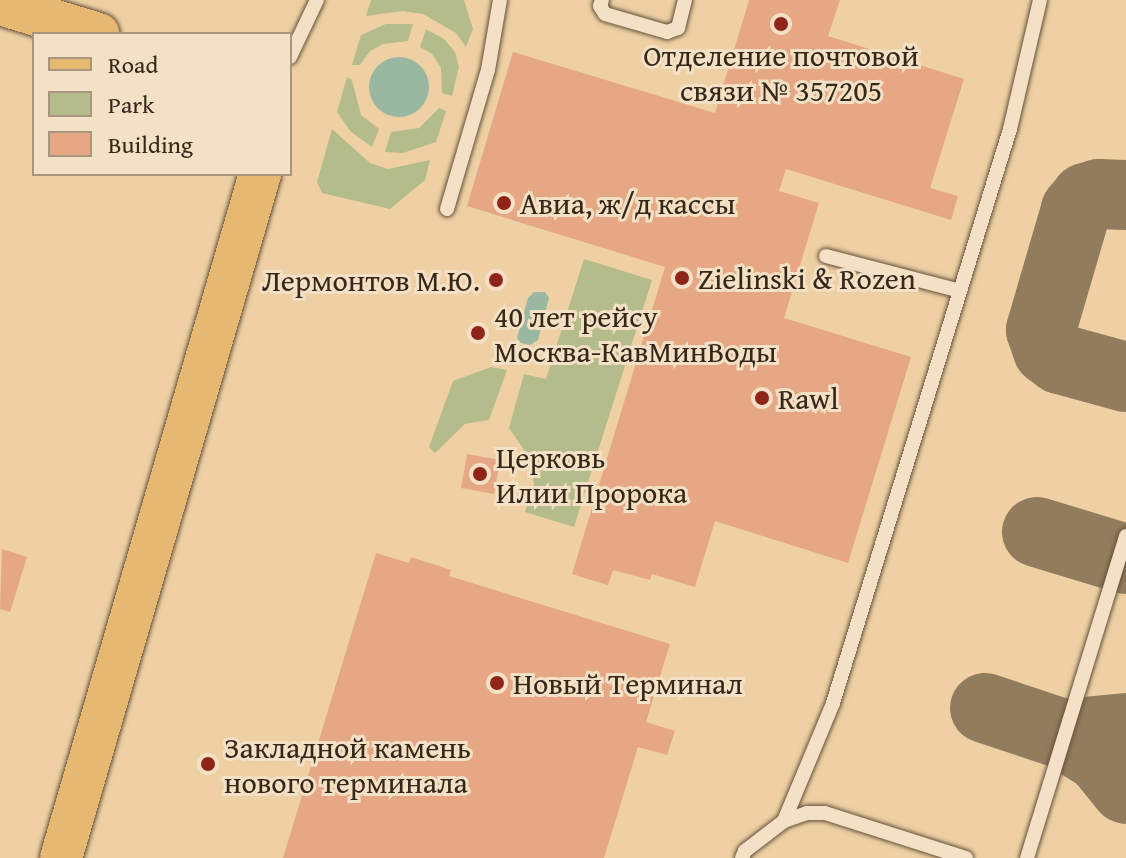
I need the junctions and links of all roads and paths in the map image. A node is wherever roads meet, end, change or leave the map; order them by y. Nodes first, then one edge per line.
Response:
1 (317, 0) edge
2 (500, 0) edge
3 (602, 0) edge
4 (685, 0) edge
5 (1040, 0) edge
6 (0, 4) edge
7 (92, 32) edge
8 (292, 53) edge
9 (259, 176) edge
10 (447, 209) dead end
11 (826, 256) dead end
12 (960, 291) junction
13 (1126, 536) edge
14 (784, 821) junction
15 (61, 858) edge
16 (742, 858) edge
17 (966, 858) edge
18 (1027, 858) edge

1 - 8 lane
2 - 10 lane
3 - 4 lane
5 - 12 lane
6 - 7 main road
9 - 15 main road
11 - 12 lane
12 - 14 lane
13 - 18 lane
14 - 16 lane
14 - 17 lane

